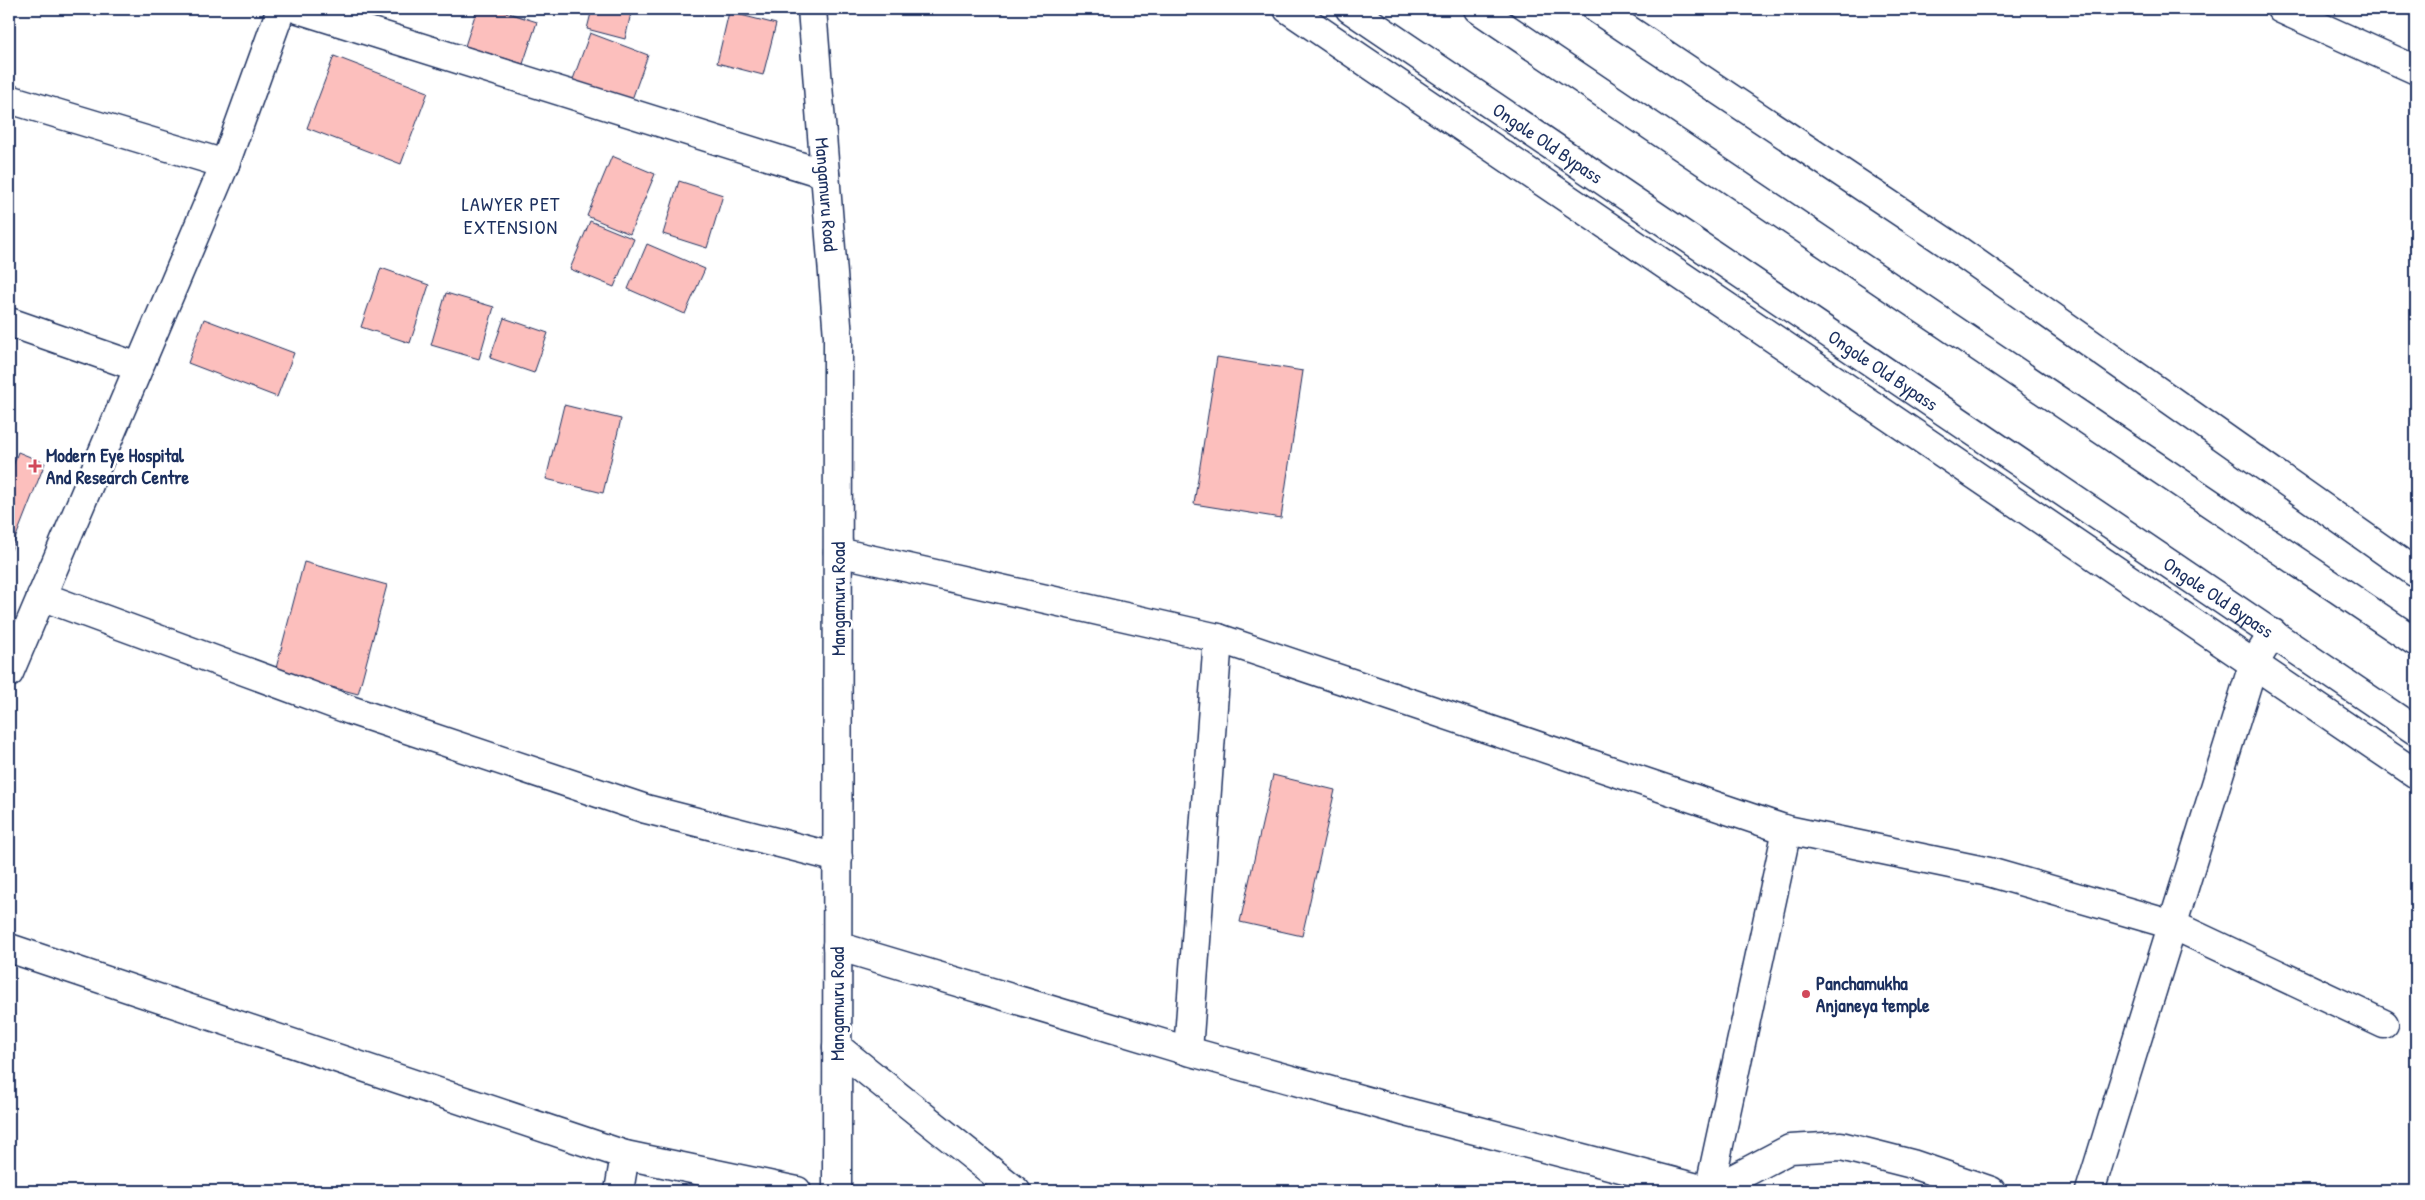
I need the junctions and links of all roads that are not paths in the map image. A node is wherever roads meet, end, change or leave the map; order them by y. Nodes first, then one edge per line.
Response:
1 (281, 9) edge
2 (298, 9) edge
3 (812, 9) edge
4 (1288, 9) edge
5 (1350, 9) edge
6 (1478, 9) edge
7 (1597, 9) edge
8 (2281, 9) edge
9 (2416, 70) edge
10 (9, 99) edge
11 (225, 164) junction
12 (825, 174) junction
13 (9, 322) edge
14 (138, 367) junction
15 (838, 552) junction
16 (2416, 573) edge
17 (41, 596) junction
18 (19, 623) edge
19 (2273, 634) junction
20 (1218, 638) junction
21 (2416, 642) edge
22 (2252, 665) junction
23 (9, 674) edge
24 (2416, 731) edge
25 (2416, 774) edge
26 (1787, 830) junction
27 (838, 858) junction
28 (2173, 925) junction
29 (837, 946) junction
30 (9, 948) edge
31 (2384, 1024) dead end
32 (837, 1047) junction
33 (1188, 1051) junction
34 (625, 1155) junction
35 (618, 1191) edge
36 (797, 1191) edge
37 (837, 1191) edge
38 (1016, 1191) edge
39 (1709, 1191) edge
40 (1991, 1191) edge
41 (2090, 1191) edge

1 - 11 street
2 - 12 street
3 - 12 street, Mangamuru Road
4 - 22 street
5 - 19 street, Ongole Old Bypass
6 - 21 street
7 - 16 street
8 - 9 street
10 - 11 street
11 - 14 street
12 - 15 street, Mangamuru Road
13 - 14 street
14 - 17 street
15 - 20 street
15 - 27 street, Mangamuru Road
17 - 18 street
17 - 27 street
18 - 23 street
19 - 22 street
19 - 24 street, Ongole Old Bypass
20 - 26 street
20 - 33 street
22 - 25 street
22 - 28 street
26 - 28 street
26 - 39 street
27 - 29 street, Mangamuru Road
28 - 31 street
28 - 41 street
29 - 32 street, Mangamuru Road
29 - 33 street
30 - 34 street
32 - 37 street, Mangamuru Road
32 - 38 street
33 - 39 street
34 - 35 street
34 - 36 street
39 - 40 street

